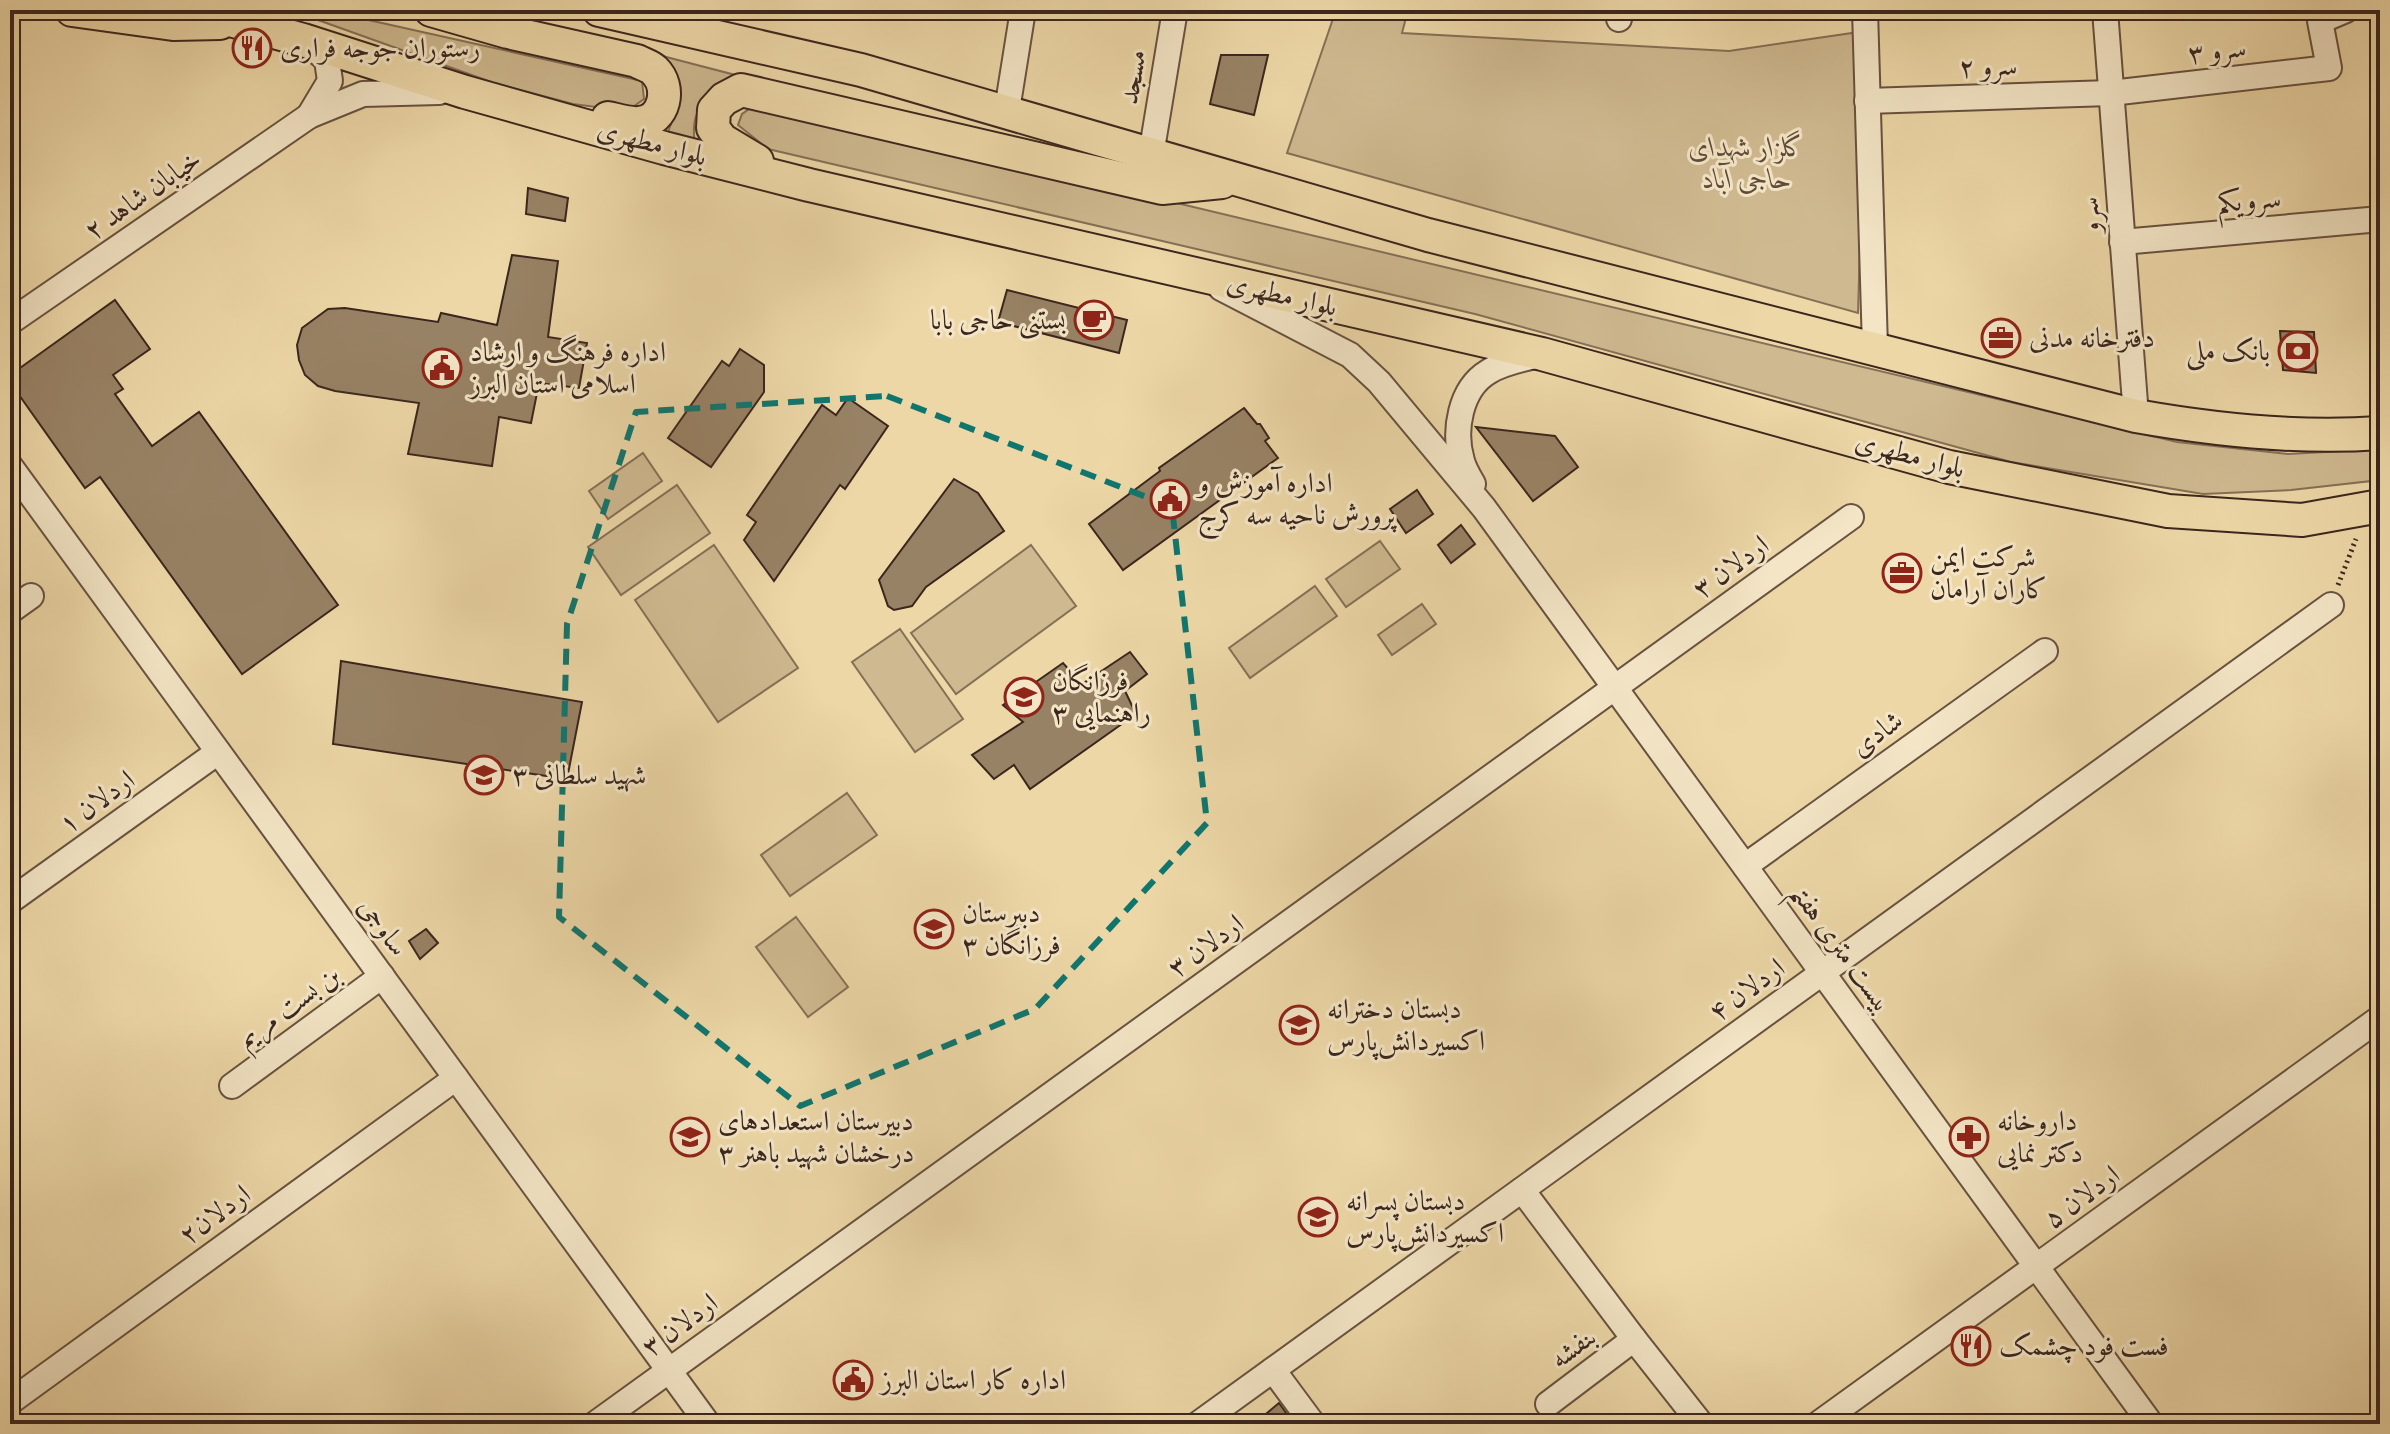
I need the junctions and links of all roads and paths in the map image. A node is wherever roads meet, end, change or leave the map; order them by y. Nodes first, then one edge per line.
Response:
1 (72, 10) edge
2 (194, 10) edge
3 (431, 10) edge
4 (599, 10) edge
5 (1023, 10) edge
6 (1175, 10) edge
7 (2105, 10) edge
8 (2346, 10) edge
9 (1862, 11) edge
10 (238, 22) junction
11 (303, 40) junction
12 (465, 92) junction
13 (2111, 93) junction
14 (1867, 101) junction
15 (514, 104) junction
16 (1007, 110) junction
17 (309, 116) junction
18 (1151, 155) junction
19 (1241, 180) junction
20 (809, 185) junction
21 (2380, 219) edge
22 (2122, 242) junction
23 (1194, 275) junction
24 (10, 322) edge
25 (1875, 348) junction
26 (1542, 354) junction
27 (2136, 416) junction
28 (2380, 433) edge
29 (10, 466) edge
30 (1484, 508) junction
31 (2374, 515) edge
32 (1851, 517) dead end
33 (31, 596) dead end
34 (2331, 605) joint
35 (10, 611) edge
36 (2045, 651) dead end
37 (1615, 688) junction
38 (218, 752) junction
39 (1745, 866) junction
40 (10, 901) edge
41 (1822, 973) junction
42 (382, 976) junction
43 (2380, 1018) edge
44 (456, 1078) junction
45 (232, 1086) dead end
46 (1522, 1190) junction
47 (2036, 1266) junction
48 (1634, 1339) junction
49 (669, 1370) junction
50 (1273, 1370) junction
51 (10, 1402) edge
52 (1548, 1404) dead end
53 (595, 1424) edge
54 (708, 1424) edge
55 (1198, 1424) edge
56 (1313, 1424) edge
57 (1701, 1424) edge
58 (1818, 1424) edge
59 (2150, 1424) edge

1 - 10 main road
2 - 10 main road, بلوار مطهری
3 - 15 main road
4 - 16 main road
5 - 16 street
6 - 18 street, مسجد
7 - 13 street, سرو
8 - 13 street, سرو ۳
9 - 14 street
10 - 11 main road, بلوار مطهری
11 - 12 main road, بلوار مطهری
11 - 17 street
12 - 15 main road, بلوار مطهری
12 - 17 street
13 - 14 street, سرو ۲
13 - 22 street, سرو
14 - 25 street
15 - 20 main road, بلوار مطهری
16 - 18 main road
17 - 24 street, خیابان شاهد ۲
18 - 19 main road
19 - 20 main road
19 - 25 main road
20 - 23 main road, بلوار مطهری
21 - 22 street, سرویکم
22 - 27 street, سرو
23 - 26 main road, بلوار مطهری
23 - 30 street
25 - 27 main road
26 - 30 street
26 - 31 main road, بلوار مطهری
27 - 28 main road
29 - 38 street, ساوجی
30 - 37 street, بیست متری هفتم
31 - 34 path
32 - 37 street, اردلان ۳
33 - 35 street
34 - 41 street, اردلان ۴
36 - 39 street, شادی
37 - 39 street, بیست متری هفتم
37 - 49 street, اردلان ۳
38 - 40 street, اردلان ۱
38 - 42 street, ساوجی
39 - 41 street, بیست متری هفتم
41 - 46 street, اردلان ۴
41 - 47 street, بیست متری هفتم
42 - 44 street, ساوجی
42 - 45 street, بن بست مریم
43 - 47 street, اردلان ۵
44 - 49 street, ساوجی
44 - 51 street, اردلان۲
46 - 48 street
46 - 50 street, اردلان ۴
47 - 58 street, اردلان ۵
47 - 59 street, بیست متری هفتم
48 - 52 street, بنفشه
48 - 57 street
49 - 53 street, اردلان ۳
49 - 54 street, ساوجی
50 - 55 street, اردلان ۴
50 - 56 street

